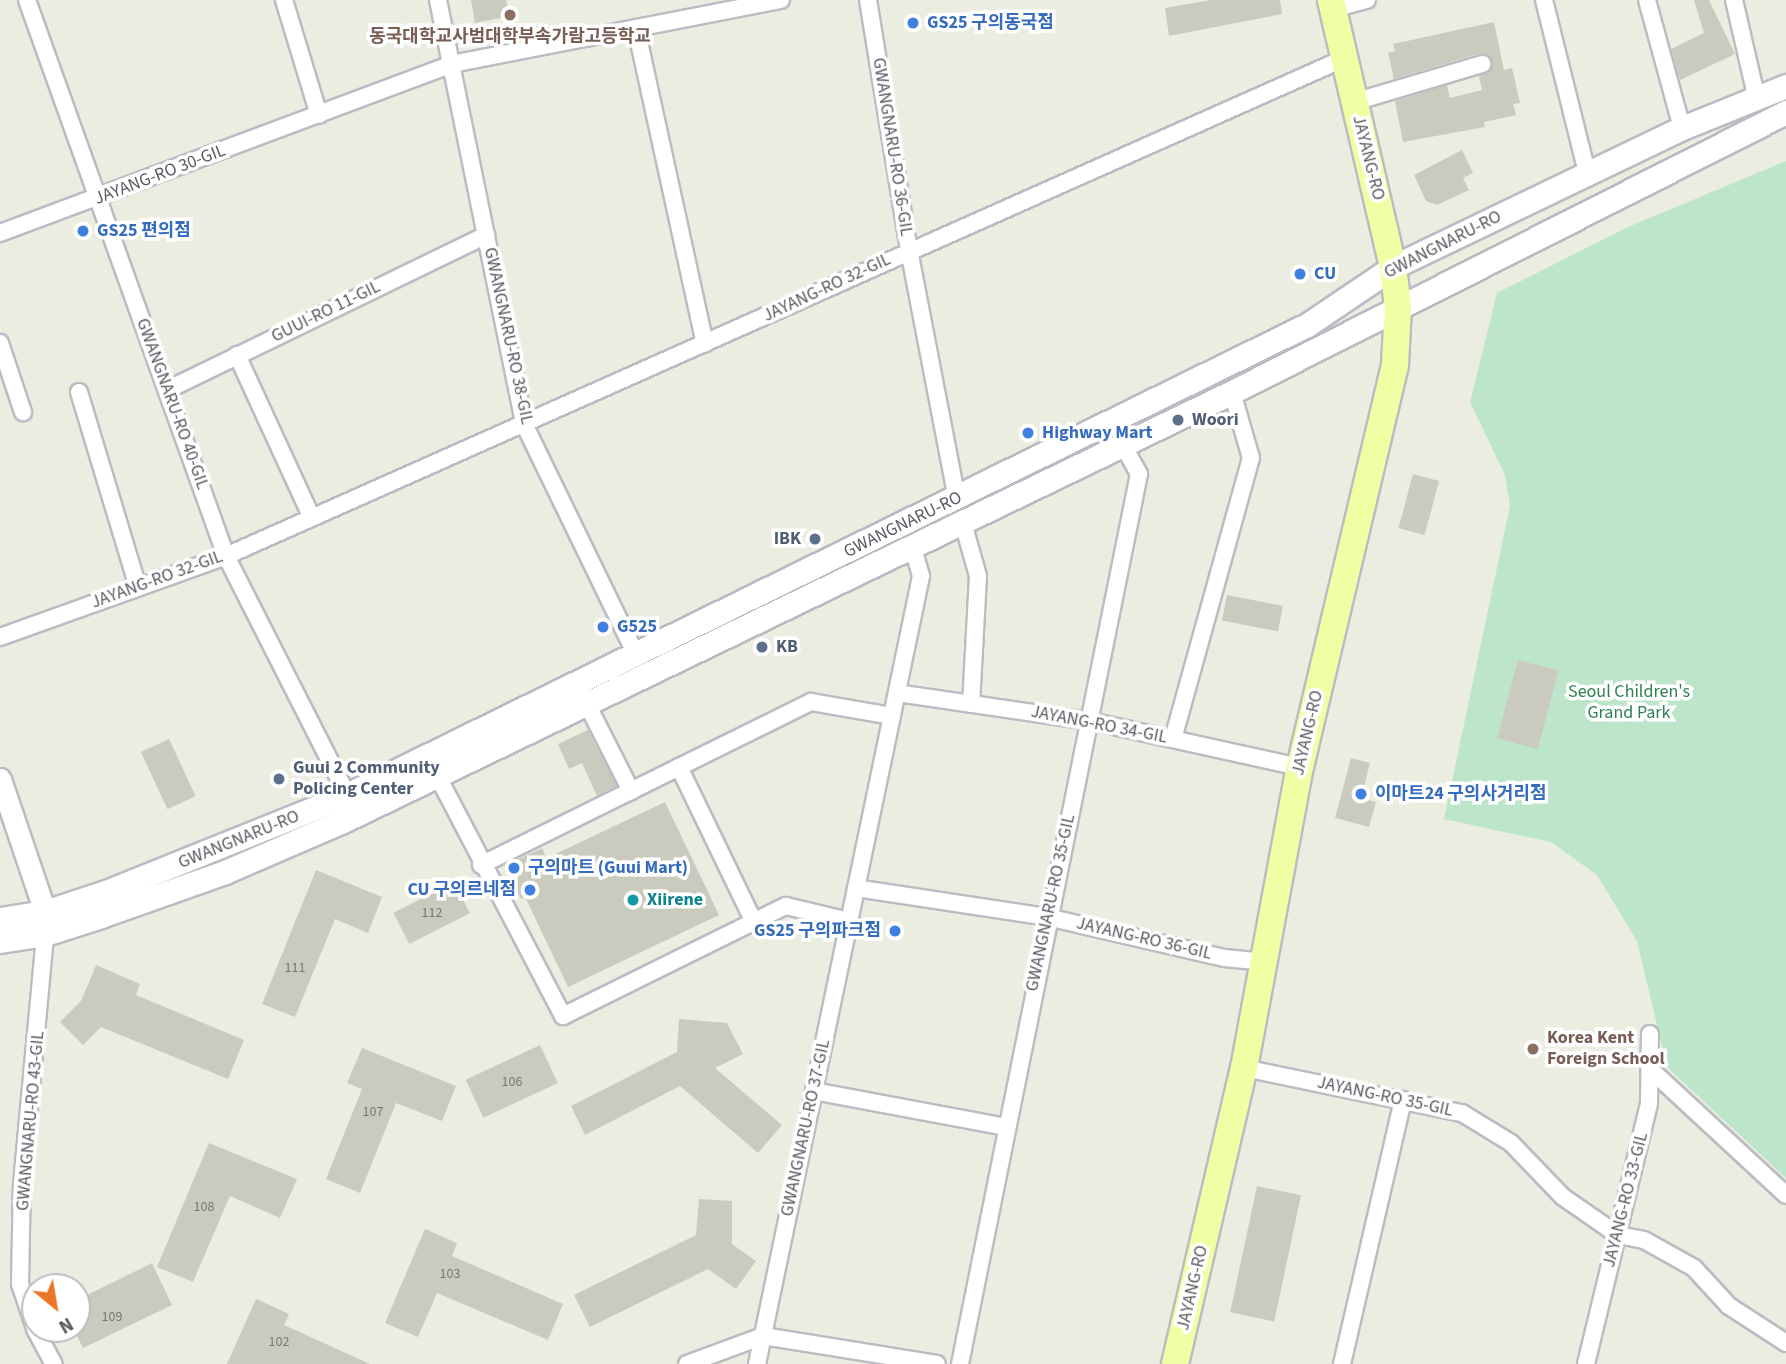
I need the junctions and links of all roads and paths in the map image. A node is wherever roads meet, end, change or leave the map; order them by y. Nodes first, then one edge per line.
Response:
1 (27, 0) edge
2 (284, 0) edge
3 (438, 0) edge
4 (781, 0) edge
5 (868, 0) edge
6 (1367, 0) edge
7 (1544, 0) edge
8 (1647, 0) edge
9 (1734, 0) edge
10 (1332, 5) edge
11 (636, 28) junction
12 (1343, 59) junction
13 (451, 64) junction
14 (1482, 64) dead end
15 (1786, 86) edge
16 (1757, 100) junction
17 (1354, 102) junction
18 (1786, 112) edge
19 (319, 115) junction
20 (1682, 128) junction
21 (1587, 173) junction
22 (98, 198) junction
23 (0, 233) edge
24 (486, 235) junction
25 (909, 250) junction
26 (1392, 267) junction
27 (1398, 307) junction
28 (0, 343) edge
29 (705, 344) junction
30 (237, 355) junction
31 (167, 390) junction
32 (79, 392) dead end
33 (1233, 392) junction
34 (23, 412) dead end
35 (525, 426) junction
36 (1123, 445) junction
37 (957, 500) junction
38 (312, 519) junction
39 (963, 523) junction
40 (913, 548) junction
41 (226, 556) junction
42 (138, 587) junction
43 (0, 637) edge
44 (635, 653) junction
45 (897, 693) junction
46 (586, 702) junction
47 (971, 704) junction
48 (892, 716) junction
49 (1090, 721) junction
50 (1174, 739) junction
51 (679, 767) junction
52 (1300, 767) junction
53 (437, 775) junction
54 (0, 779) edge
55 (631, 791) junction
56 (347, 795) junction
57 (481, 865) junction
58 (856, 887) junction
59 (1047, 917) junction
60 (0, 919) edge
61 (753, 920) junction
62 (849, 921) junction
63 (45, 923) junction
64 (0, 941) edge
65 (1266, 962) junction
66 (1650, 1034) dead end
67 (1244, 1068) junction
68 (1650, 1069) junction
69 (814, 1091) junction
70 (1403, 1100) junction
71 (1006, 1127) junction
72 (1786, 1195) edge
73 (1618, 1235) junction
74 (21, 1287) edge
75 (763, 1336) junction
76 (43, 1343) edge
77 (1786, 1343) edge
78 (54, 1364) edge
79 (687, 1364) edge
80 (757, 1364) edge
81 (937, 1364) edge
82 (960, 1364) edge
83 (1175, 1364) edge
84 (1342, 1364) edge
85 (1586, 1364) edge

1 - 22 street, GWANGNARU-RO 40-GIL
2 - 19 street
3 - 13 street, GWANGNARU-RO 38-GIL
4 - 11 street, JAYANG-RO 30-GIL
5 - 25 street, GWANGNARU-RO 36-GIL
6 - 10 street, JAYANG-RO
7 - 21 street
8 - 20 street
9 - 16 street
10 - 12 main road, JAYANG-RO
11 - 13 street, JAYANG-RO 30-GIL
11 - 29 street
12 - 17 main road, JAYANG-RO
12 - 25 street, JAYANG-RO 32-GIL
13 - 19 street, JAYANG-RO 30-GIL
13 - 24 street, GWANGNARU-RO 38-GIL
14 - 17 street, JAYANG-RO
15 - 16 main road, GWANGNARU-RO
16 - 20 main road, GWANGNARU-RO
17 - 26 main road, JAYANG-RO
18 - 27 main road, GWANGNARU-RO
19 - 22 street, JAYANG-RO 30-GIL
20 - 21 main road, GWANGNARU-RO
21 - 26 main road, GWANGNARU-RO
22 - 23 street, JAYANG-RO 30-GIL
22 - 31 street, GWANGNARU-RO 40-GIL
24 - 30 street, GUUI-RO 11-GIL
24 - 35 street, GWANGNARU-RO 38-GIL
25 - 29 street, JAYANG-RO 32-GIL
25 - 37 street, GWANGNARU-RO 36-GIL
26 - 27 main road, JAYANG-RO
26 - 37 main road, GWANGNARU-RO
27 - 33 main road, GWANGNARU-RO
27 - 52 main road, JAYANG-RO
28 - 34 street
29 - 35 street, JAYANG-RO 32-GIL
30 - 31 street, GUUI-RO 11-GIL
30 - 38 street
31 - 41 street, GWANGNARU-RO 40-GIL
32 - 42 street
33 - 36 main road, GWANGNARU-RO
33 - 50 street
35 - 38 street, JAYANG-RO 32-GIL
35 - 44 street, GWANGNARU-RO 38-GIL
36 - 39 main road, GWANGNARU-RO
36 - 49 street, GWANGNARU-RO 35-GIL
37 - 44 main road, GWANGNARU-RO
38 - 41 street, JAYANG-RO 32-GIL
39 - 40 main road, GWANGNARU-RO
39 - 47 street, GWANGNARU-RO
40 - 45 street, GWANGNARU-RO 37-GIL
40 - 46 main road, GWANGNARU-RO
41 - 42 street, JAYANG-RO 32-GIL
41 - 56 street, GWANGNARU-RO 40-GIL
42 - 43 street, JAYANG-RO 32-GIL
44 - 56 main road, GWANGNARU-RO
45 - 47 street, JAYANG-RO 34-GIL
45 - 48 street, GWANGNARU-RO 37-GIL
46 - 53 main road, GWANGNARU-RO
46 - 55 street
47 - 49 street, JAYANG-RO 34-GIL
48 - 51 street
48 - 58 street, GWANGNARU-RO 37-GIL
49 - 50 street, JAYANG-RO 34-GIL
49 - 59 street, GWANGNARU-RO 35-GIL
50 - 52 street, JAYANG-RO 34-GIL
51 - 55 street
51 - 61 street
52 - 65 main road, JAYANG-RO
53 - 57 street
53 - 63 main road, GWANGNARU-RO
54 - 63 street
55 - 57 street
56 - 63 main road, GWANGNARU-RO
57 - 61 street
58 - 59 street, JAYANG-RO 36-GIL
58 - 62 street, GWANGNARU-RO 37-GIL
59 - 65 street, JAYANG-RO 36-GIL
59 - 71 street, GWANGNARU-RO 35-GIL
60 - 63 main road, GWANGNARU-RO
61 - 62 street
62 - 69 street, GWANGNARU-RO 37-GIL
63 - 64 main road, GWANGNARU-RO
63 - 74 street, GWANGNARU-RO 43-GIL
65 - 67 main road, JAYANG-RO
66 - 68 street, JAYANG-RO 33-GIL
67 - 70 street, JAYANG-RO 35-GIL
67 - 83 main road, JAYANG-RO
68 - 72 street
68 - 73 street, JAYANG-RO 33-GIL
69 - 71 street
69 - 75 street, GWANGNARU-RO 37-GIL
70 - 73 street, JAYANG-RO 35-GIL
70 - 84 street
71 - 82 street, GWANGNARU-RO 35-GIL
73 - 77 street, JAYANG-RO 35-GIL
73 - 85 street, JAYANG-RO 33-GIL
75 - 79 street
75 - 80 street, GWANGNARU-RO 37-GIL
75 - 81 street
76 - 78 street, GWANGNARU-RO 43-GIL

